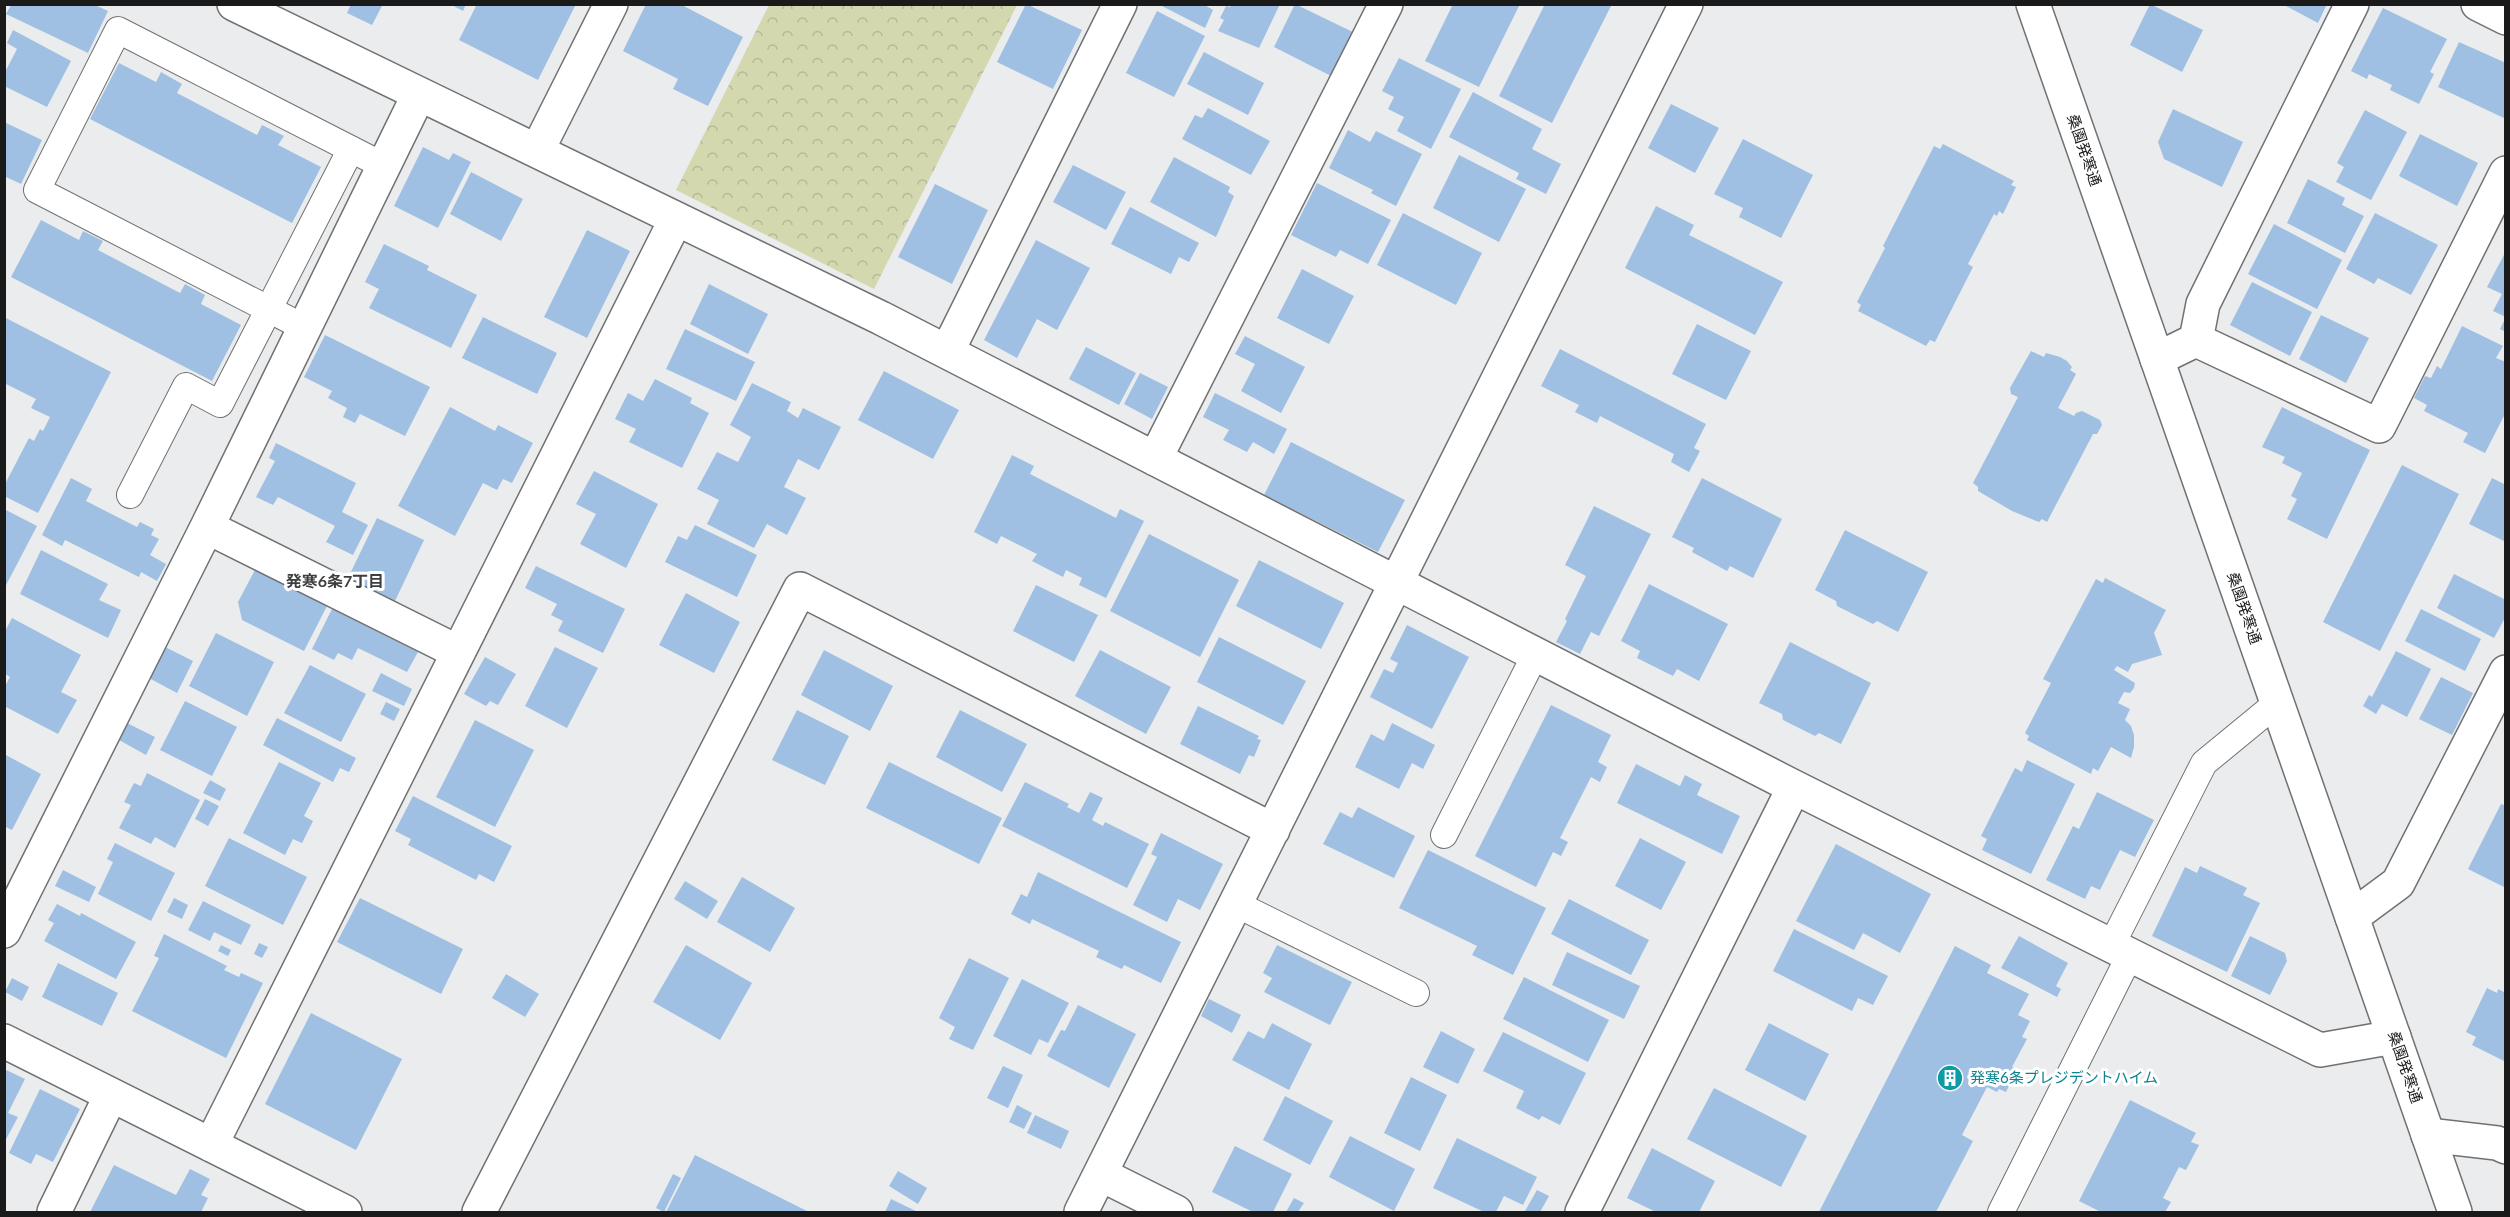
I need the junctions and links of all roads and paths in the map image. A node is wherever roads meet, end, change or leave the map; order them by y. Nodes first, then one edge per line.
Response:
1 (234, 4) edge
2 (611, 4) edge
3 (1120, 4) edge
4 (1686, 4) edge
5 (2033, 4) edge
6 (2352, 4) edge
7 (2478, 4) edge
8 (1378, 7) edge
9 (2505, 18) edge
10 (419, 94) junction
11 (351, 149) junction
12 (537, 151) junction
13 (384, 166) junction
14 (2505, 173) edge
15 (676, 219) junction
16 (269, 309) junction
17 (305, 328) junction
18 (2196, 340) junction
19 (947, 352) junction
20 (2157, 359) junction
21 (1155, 459) junction
22 (130, 495) dead end
23 (207, 527) junction
24 (1395, 583) junction
25 (458, 652) junction
26 (1535, 655) junction
27 (2505, 672) edge
28 (2277, 703) junction
29 (1794, 787) junction
30 (1273, 831) junction
31 (1444, 835) dead end
32 (1236, 904) junction
33 (2352, 917) junction
34 (4, 931) edge
35 (2121, 950) junction
36 (1416, 993) dead end
37 (2394, 1037) junction
38 (4, 1041) edge
39 (111, 1095) junction
40 (2428, 1135) junction
41 (211, 1145) junction
42 (2505, 1147) edge
43 (1100, 1174) junction
44 (54, 1212) edge
45 (345, 1212) edge
46 (480, 1212) edge
47 (1081, 1212) edge
48 (1176, 1212) edge
49 (1582, 1212) edge
50 (2001, 1212) edge
51 (2455, 1212) edge

1 - 10 street
2 - 12 street
3 - 19 street
4 - 24 street
5 - 20 street, 桑園発寒通
6 - 18 street
7 - 9 street
8 - 21 street
10 - 12 street
10 - 13 street
11 - 13 lane
11 - 16 lane
11 - 16 lane
12 - 15 street
13 - 17 street
14 - 18 street
15 - 19 street
15 - 25 street
16 - 17 lane
16 - 22 lane
17 - 23 street
18 - 20 street
19 - 21 street
20 - 28 street, 桑園発寒通
21 - 24 street
23 - 25 street
23 - 34 street
24 - 26 street
24 - 30 street
25 - 41 street
26 - 29 street
26 - 31 lane
27 - 33 street
28 - 33 street, 桑園発寒通
28 - 35 lane
29 - 35 street
29 - 49 street
30 - 32 street
30 - 46 street
32 - 36 lane
32 - 43 street
33 - 37 street, 桑園発寒通
35 - 37 street
35 - 50 lane
37 - 40 street, 桑園発寒通
38 - 39 street
39 - 41 street
39 - 44 street
40 - 42 street
40 - 51 street, 桑園発寒通
41 - 45 street
43 - 47 street
43 - 48 street

